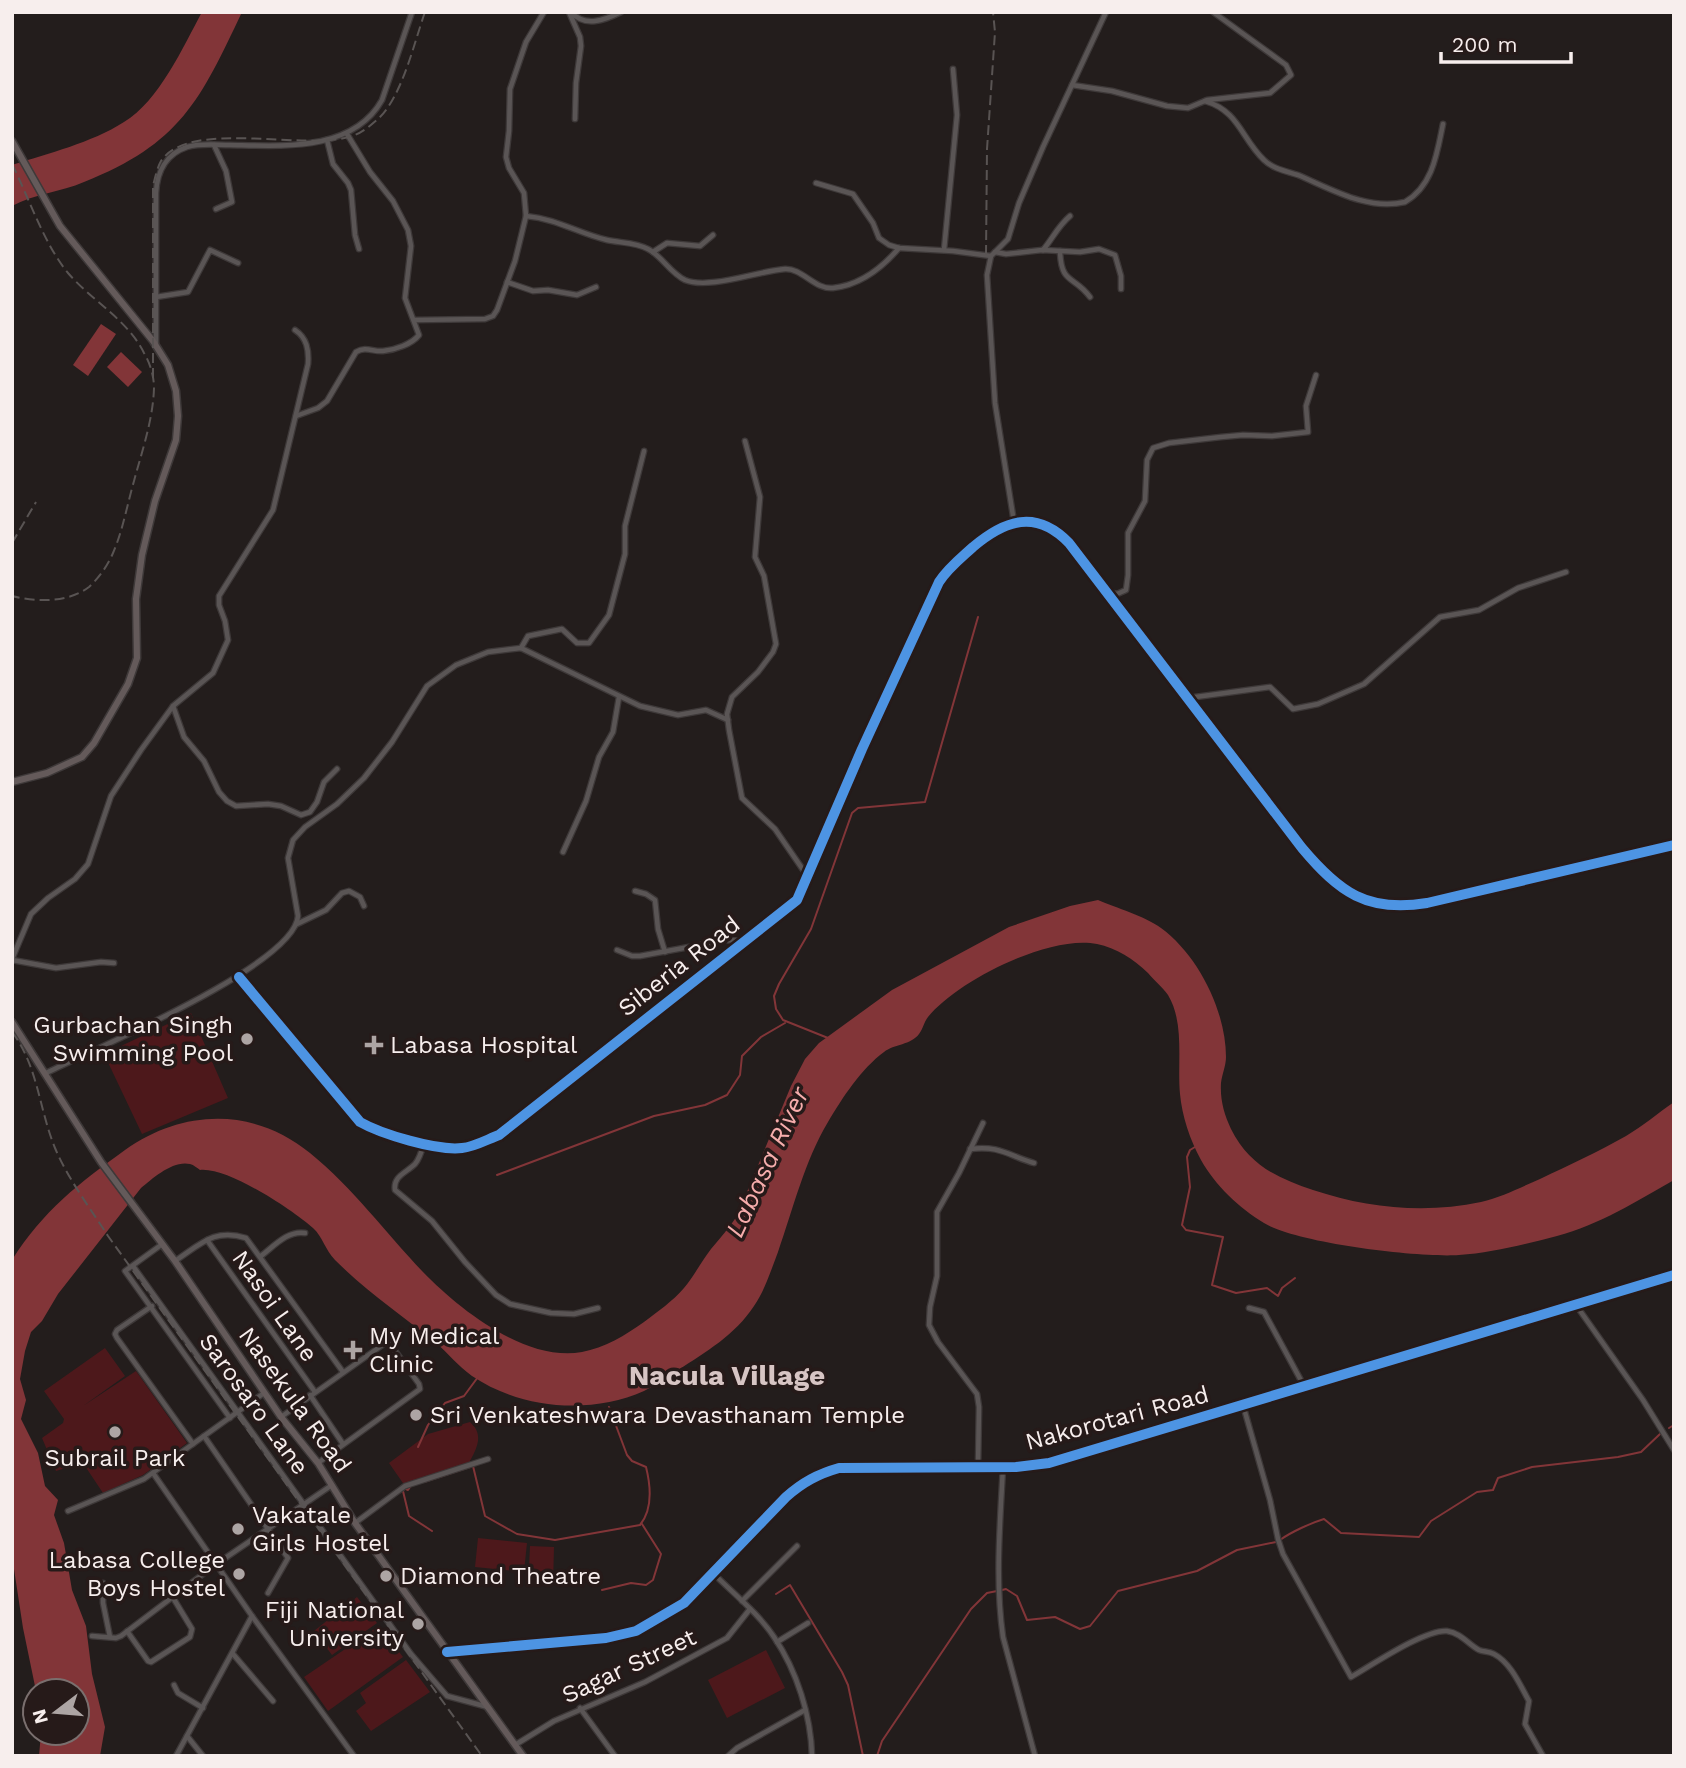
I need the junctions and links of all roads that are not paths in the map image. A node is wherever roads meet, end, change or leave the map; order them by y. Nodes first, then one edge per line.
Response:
1 (412, 12) edge
2 (544, 12) edge
3 (570, 12) edge
4 (621, 12) edge
5 (1106, 12) edge
6 (1213, 12) edge
7 (953, 69) dead end
8 (1072, 85) junction
9 (1204, 101) junction
10 (575, 119) dead end
11 (1443, 124) dead end
12 (347, 134) junction
13 (327, 140) junction
14 (12, 141) edge
15 (214, 145) junction
16 (816, 183) dead end
17 (216, 209) dead end
18 (526, 216) junction
19 (1070, 216) dead end
20 (713, 235) dead end
21 (899, 248) junction
22 (359, 249) dead end
23 (944, 250) junction
24 (1042, 250) junction
25 (1060, 251) junction
26 (653, 252) junction
27 (993, 254) junction
28 (238, 263) dead end
29 (507, 282) junction
30 (596, 287) dead end
31 (1121, 289) dead end
32 (156, 297) junction
33 (1090, 297) dead end
34 (414, 320) junction
35 (295, 330) dead end
36 (156, 345) junction
37 (1316, 375) dead end
38 (295, 417) junction
39 (745, 441) dead end
40 (644, 451) dead end
41 (1014, 522) junction
42 (1566, 572) dead end
43 (1107, 592) junction
44 (521, 648) junction
45 (619, 697) junction
46 (1188, 698) junction
47 (173, 706) junction
48 (728, 720) junction
49 (337, 769) dead end
50 (12, 782) edge
51 (1674, 845) edge
52 (563, 852) dead end
53 (808, 877) junction
54 (635, 891) dead end
55 (364, 906) dead end
56 (297, 924) junction
57 (744, 941) junction
58 (617, 950) dead end
59 (665, 952) junction
60 (12, 959) edge
61 (114, 963) dead end
62 (239, 977) junction
63 (12, 1022) edge
64 (46, 1073) junction
65 (983, 1123) dead end
66 (424, 1143) junction
67 (970, 1149) junction
68 (1034, 1163) dead end
69 (305, 1233) dead end
70 (207, 1240) junction
71 (161, 1245) junction
72 (261, 1256) junction
73 (174, 1261) junction
74 (133, 1266) junction
75 (1674, 1275) edge
76 (1576, 1305) junction
77 (152, 1306) junction
78 (598, 1308) dead end
79 (1250, 1308) dead end
80 (343, 1372) junction
81 (1304, 1387) junction
82 (264, 1393) junction
83 (312, 1394) junction
84 (1243, 1405) junction
85 (237, 1413) junction
86 (230, 1418) junction
87 (281, 1418) junction
88 (204, 1436) junction
89 (193, 1444) junction
90 (343, 1444) junction
91 (1674, 1450) edge
92 (488, 1459) dead end
93 (318, 1463) junction
94 (978, 1466) junction
95 (1003, 1467) junction
96 (153, 1473) junction
97 (332, 1484) junction
98 (304, 1503) junction
99 (68, 1511) dead end
100 (355, 1523) junction
101 (268, 1529) junction
102 (797, 1546) dead end
103 (215, 1565) junction
104 (714, 1574) junction
105 (103, 1583) dead end
106 (268, 1593) dead end
107 (172, 1596) junction
108 (742, 1601) junction
109 (750, 1609) junction
110 (252, 1616) junction
111 (808, 1623) dead end
112 (127, 1631) junction
113 (92, 1636) dead end
114 (110, 1637) junction
115 (777, 1642) junction
116 (447, 1652) junction
117 (233, 1654) junction
118 (174, 1685) dead end
119 (273, 1701) dead end
120 (489, 1707) junction
121 (203, 1708) junction
122 (580, 1708) junction
123 (805, 1710) junction
124 (187, 1735) junction
125 (515, 1745) junction
126 (176, 1756) edge
127 (203, 1756) edge
128 (354, 1756) edge
129 (523, 1756) edge
130 (615, 1756) edge
131 (728, 1756) edge
132 (812, 1756) edge
133 (1035, 1756) edge
134 (1543, 1756) edge

1 - 12 street
2 - 18 street
3 - 4 street
3 - 10 street
5 - 8 street
6 - 9 street
7 - 23 street
8 - 9 street
8 - 27 street
9 - 11 street
12 - 13 street
12 - 34 street
13 - 15 street
13 - 22 street
14 - 36 main road
15 - 17 street
15 - 32 street
16 - 21 street
18 - 26 street
18 - 29 street
19 - 24 street
20 - 26 street
21 - 23 street
21 - 26 street
23 - 27 street
24 - 25 street
24 - 27 street
25 - 31 street
25 - 33 street
27 - 41 street
28 - 32 street
29 - 30 street
29 - 34 street
32 - 36 street
34 - 38 street
35 - 38 street
36 - 50 main road
37 - 43 street
38 - 47 street
39 - 48 street
40 - 44 street
41 - 43 street
41 - 53 street, Siberia Road
42 - 46 street
43 - 46 street
44 - 45 street
44 - 56 street
45 - 48 street
45 - 52 street
46 - 51 street
47 - 49 street
47 - 60 street
48 - 53 street
53 - 57 street, Siberia Road
54 - 59 street
55 - 56 street
56 - 62 street
57 - 59 street
57 - 66 street, Siberia Road
58 - 59 street
60 - 61 street
62 - 64 street
62 - 66 street, Siberia Road
63 - 64 main road, Nasekula Road
64 - 71 main road, Nasekula Road
65 - 67 street
66 - 78 street
67 - 68 street
67 - 94 street
69 - 72 street
70 - 72 street
70 - 73 street
70 - 83 street, Nasoi Lane
71 - 73 main road, Nasekula Road
71 - 74 street
72 - 80 street
73 - 82 main road, Nasekula Road
74 - 77 street
74 - 85 street, Sarosaro Lane
75 - 76 main road, Nakorotari Road
76 - 81 main road, Nakorotari Road
76 - 91 street
77 - 86 street
77 - 89 street
79 - 81 street
80 - 83 street
80 - 90 street
81 - 84 main road, Nakorotari Road
82 - 85 street
82 - 87 main road, Nasekula Road
83 - 87 street
83 - 90 street, Nasoi Lane
84 - 95 main road, Nakorotari Road
84 - 134 street
85 - 86 street
85 - 98 street, Sarosaro Lane
86 - 88 street
87 - 93 main road, Nasekula Road
88 - 89 street
88 - 101 street
89 - 96 street
90 - 93 street
92 - 100 street
93 - 97 main road, Nasekula Road
94 - 95 main road, Nakorotari Road
94 - 104 main road, Nakorotari Road
95 - 133 street
96 - 99 street
96 - 103 street
97 - 98 street
97 - 100 main road, Nasekula Road
98 - 101 street
98 - 120 street, Sarosaro Lane
100 - 116 main road, Nasekula Road
101 - 103 street
101 - 106 street
102 - 108 street
103 - 107 street
103 - 110 street
104 - 108 street
104 - 116 main road, Nakorotari Road
105 - 114 street
107 - 112 street
107 - 112 street
108 - 109 street
109 - 115 street
109 - 122 street, Sagar Street
110 - 117 street
110 - 128 street
111 - 115 street
112 - 114 street
113 - 114 street
115 - 123 street
116 - 120 main road, Nasekula Road
117 - 119 street
117 - 121 street
118 - 121 street
120 - 125 main road, Nasekula Road
121 - 124 street
122 - 125 street, Sagar Street
122 - 130 street
123 - 131 street
123 - 132 street
124 - 126 street
124 - 127 street
125 - 129 main road, Nasekula Road

